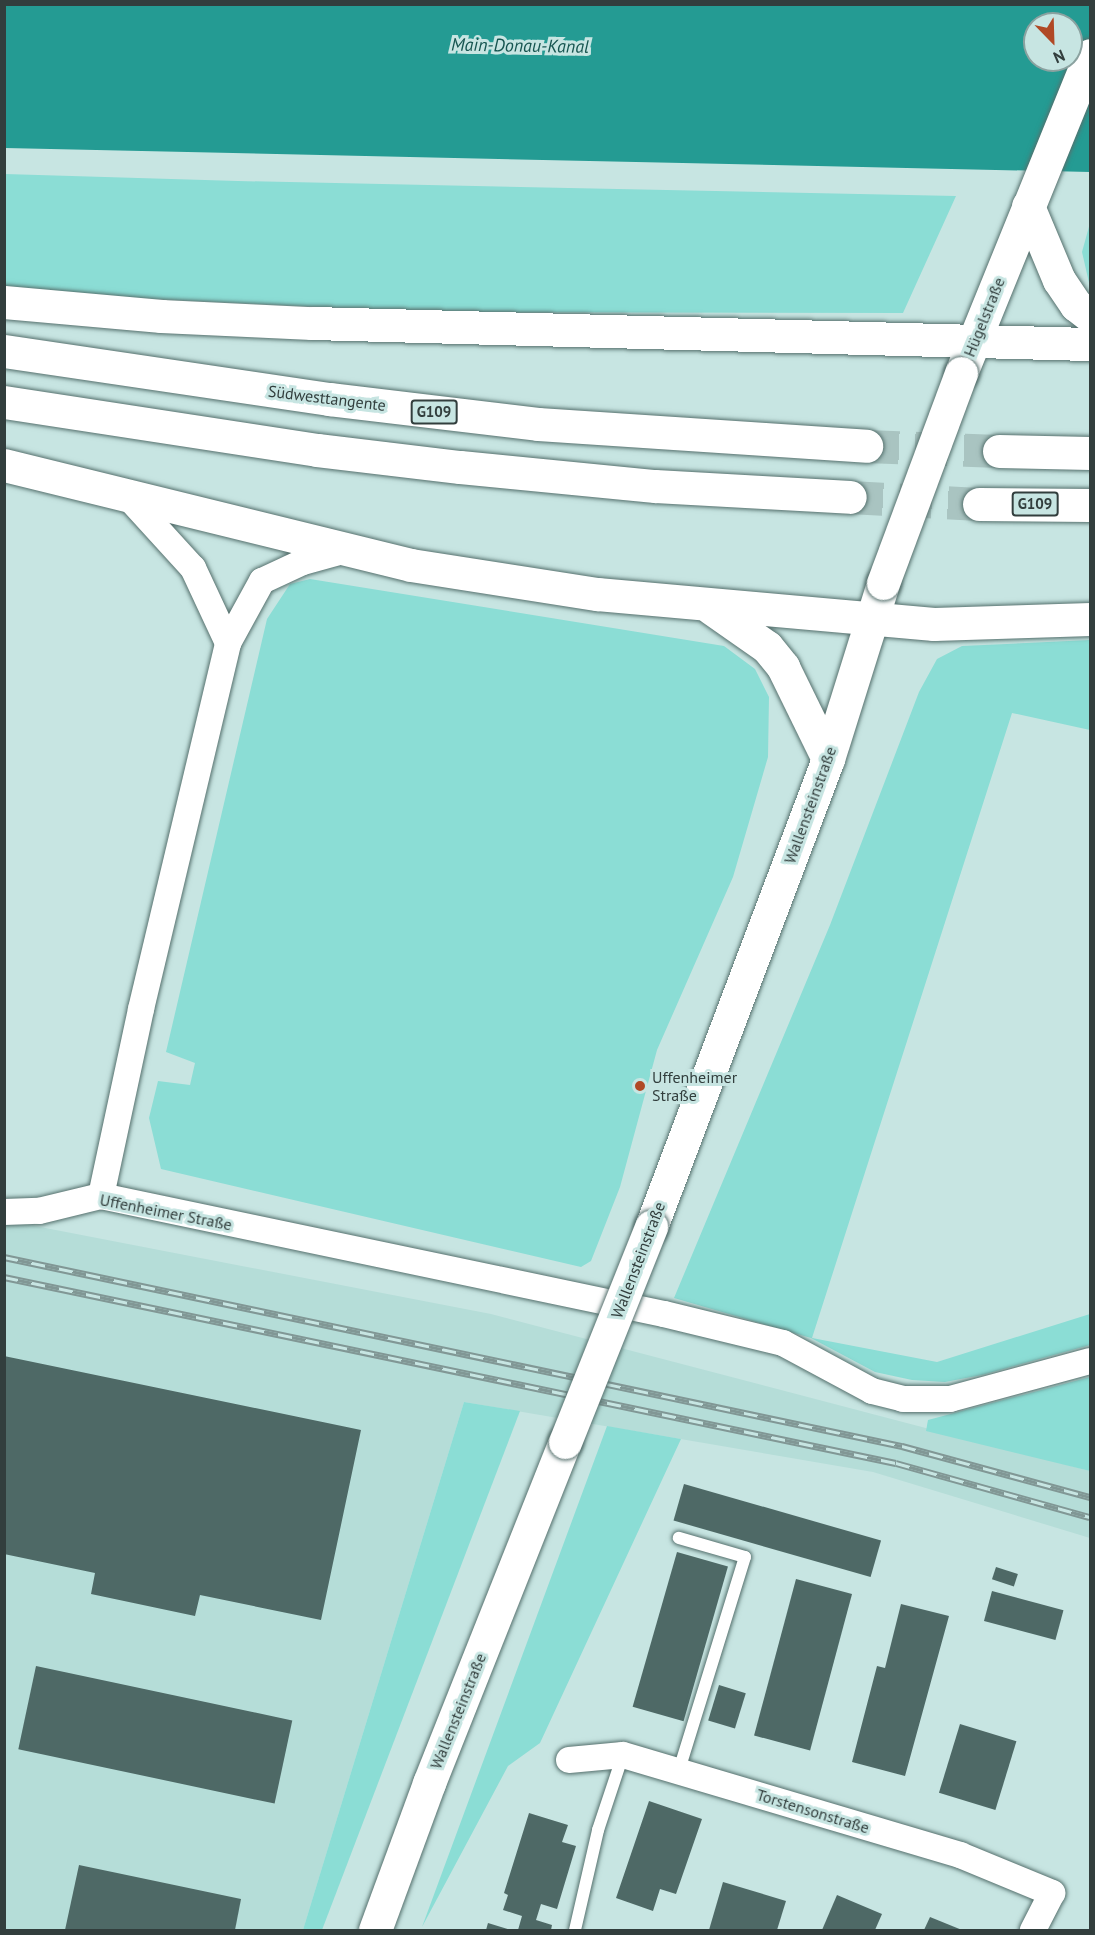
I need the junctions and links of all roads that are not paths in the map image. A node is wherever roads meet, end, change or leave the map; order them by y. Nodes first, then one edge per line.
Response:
1 (1090, 55) edge
2 (1028, 206) junction
3 (4, 302) edge
4 (1090, 316) edge
5 (975, 340) junction
6 (1090, 344) edge
7 (4, 351) edge
8 (4, 402) edge
9 (866, 446) tunnel mouth
10 (999, 451) tunnel mouth
11 (1090, 453) edge
12 (4, 465) edge
13 (850, 497) tunnel mouth
14 (129, 498) junction
15 (979, 504) tunnel mouth
16 (1090, 505) edge
17 (346, 550) junction
18 (883, 583) joint
19 (707, 605) junction
20 (1090, 619) edge
21 (871, 620) junction
22 (228, 643) junction
23 (828, 759) junction
24 (101, 1196) junction
25 (4, 1212) edge
26 (1090, 1361) edge
27 (679, 1538) dead end
28 (623, 1755) junction
29 (569, 1760) dead end
30 (679, 1770) junction
31 (375, 1930) edge
32 (575, 1930) edge
33 (1033, 1930) edge

1 - 2 main road, Hügelstraße
2 - 4 main road
2 - 5 main road, Hügelstraße
3 - 5 main road
5 - 6 main road
5 - 18 main road, Hügelstraße, bridge
7 - 9 main road, Südwesttangente / G109
8 - 13 main road
10 - 11 main road
12 - 14 main road
14 - 17 main road
14 - 22 street
15 - 16 main road, G109
17 - 19 main road
17 - 22 street
18 - 21 main road, Wallensteinstraße
19 - 21 main road
19 - 23 main road
20 - 21 main road
21 - 23 main road, Wallensteinstraße
22 - 24 street
23 - 31 main road, Wallensteinstraße, bridge
24 - 25 street, Uffenheimer Straße
24 - 26 street, Uffenheimer Straße
27 - 30 lane
28 - 29 street, Torstensonstraße
28 - 30 street, Torstensonstraße
28 - 32 lane
30 - 33 street, Torstensonstraße

